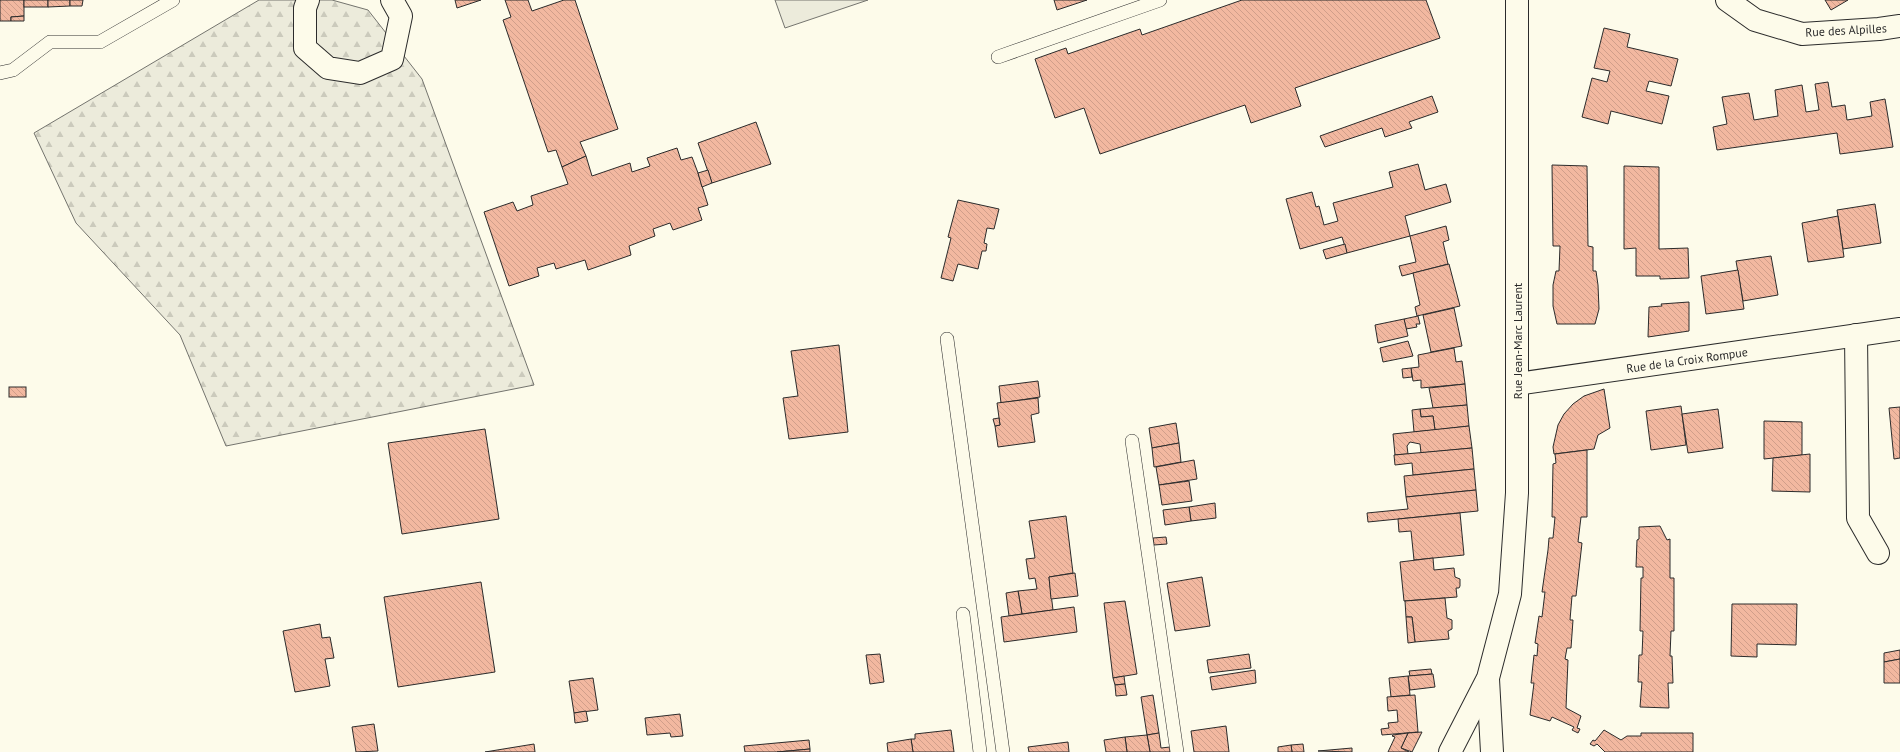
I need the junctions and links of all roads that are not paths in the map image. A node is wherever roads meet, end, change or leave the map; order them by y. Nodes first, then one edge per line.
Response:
1 (173, 0) edge
2 (308, 0) edge
3 (392, 0) edge
4 (1160, 0) edge
5 (1517, 0) edge
6 (1727, 0) edge
7 (1900, 26) edge
8 (998, 57) dead end
9 (0, 73) edge
10 (1900, 329) edge
11 (1856, 336) junction
12 (947, 339) dead end
13 (1518, 384) junction
14 (1132, 441) dead end
15 (1878, 553) dead end
16 (963, 614) dead end
17 (1488, 678) junction
18 (980, 752) edge
19 (1003, 752) edge
20 (1177, 752) edge
21 (1450, 752) edge
22 (1492, 752) edge

1 - 9 lane
2 - 3 street
4 - 8 lane
5 - 13 street, Rue Jean-Marc Laurent
6 - 7 street, Rue des Alpilles
10 - 11 street, Rue de la Croix Rompue
11 - 13 street, Rue de la Croix Rompue
11 - 15 street
12 - 19 lane
13 - 17 street, Rue Jean-Marc Laurent
14 - 20 lane
16 - 18 lane
17 - 21 street, Rue Jean-Marc Laurent
17 - 22 street, Rue Jean-Marc Laurent

